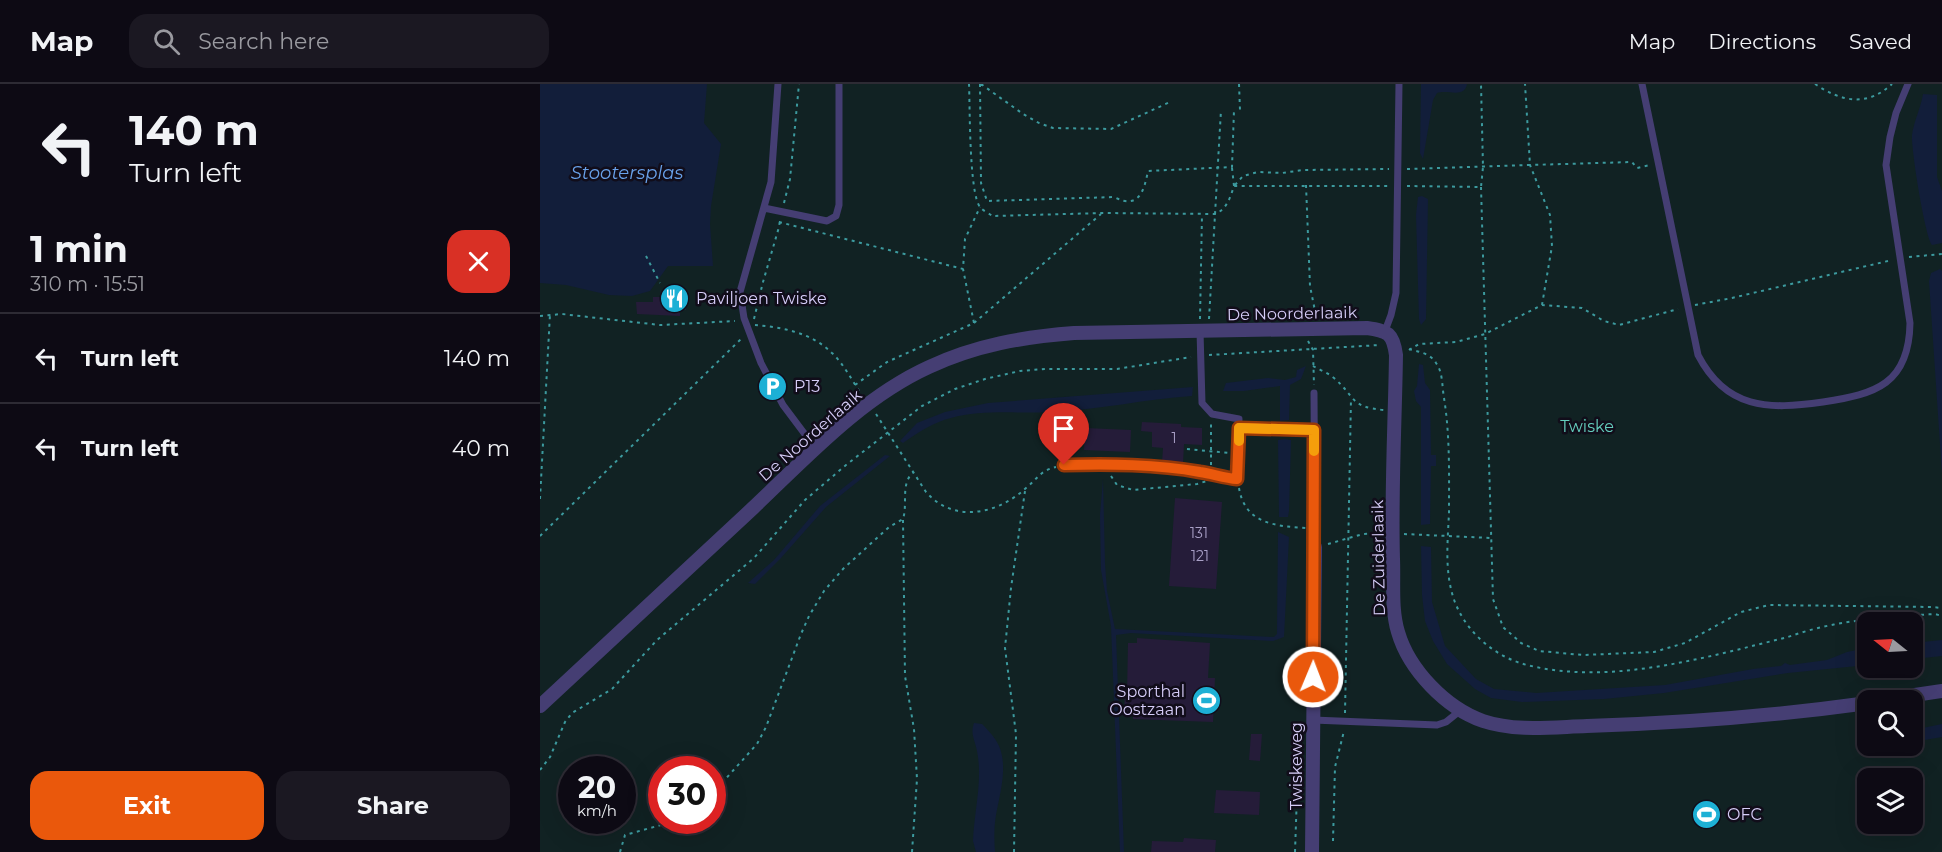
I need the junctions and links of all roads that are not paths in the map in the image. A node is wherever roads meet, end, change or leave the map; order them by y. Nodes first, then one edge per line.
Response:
1 (777, 84) edge
2 (839, 84) edge
3 (1399, 84) edge
4 (1642, 84) edge
5 (1908, 84) edge
6 (764, 208) junction
7 (1204, 331) junction
8 (1385, 331) junction
9 (1314, 393) road end
10 (1239, 428) junction
11 (1314, 430) junction
12 (816, 449) junction
13 (1064, 465) road end
14 (1315, 547) joint
15 (1942, 691) edge
16 (1923, 694) edge
17 (1857, 704) edge
18 (540, 706) edge
19 (1461, 710) junction
20 (1313, 720) junction
21 (1312, 852) edge

1 - 6 lane
2 - 6 lane
3 - 8 lane
4 - 5 lane
6 - 12 lane
7 - 8 street, De Noorderlaaik
7 - 10 lane
7 - 12 street, De Noorderlaaik
8 - 19 street, De Zuiderlaaik
9 - 11 lane, Twiskeweg
10 - 11 lane
10 - 13 lane
11 - 14 lane, Twiskeweg
12 - 18 street, De Noorderlaaik
14 - 20 street, Twiskeweg
15 - 16 street
17 - 19 street, De Zuiderlaaik
19 - 20 lane
20 - 21 street, Twiskeweg

